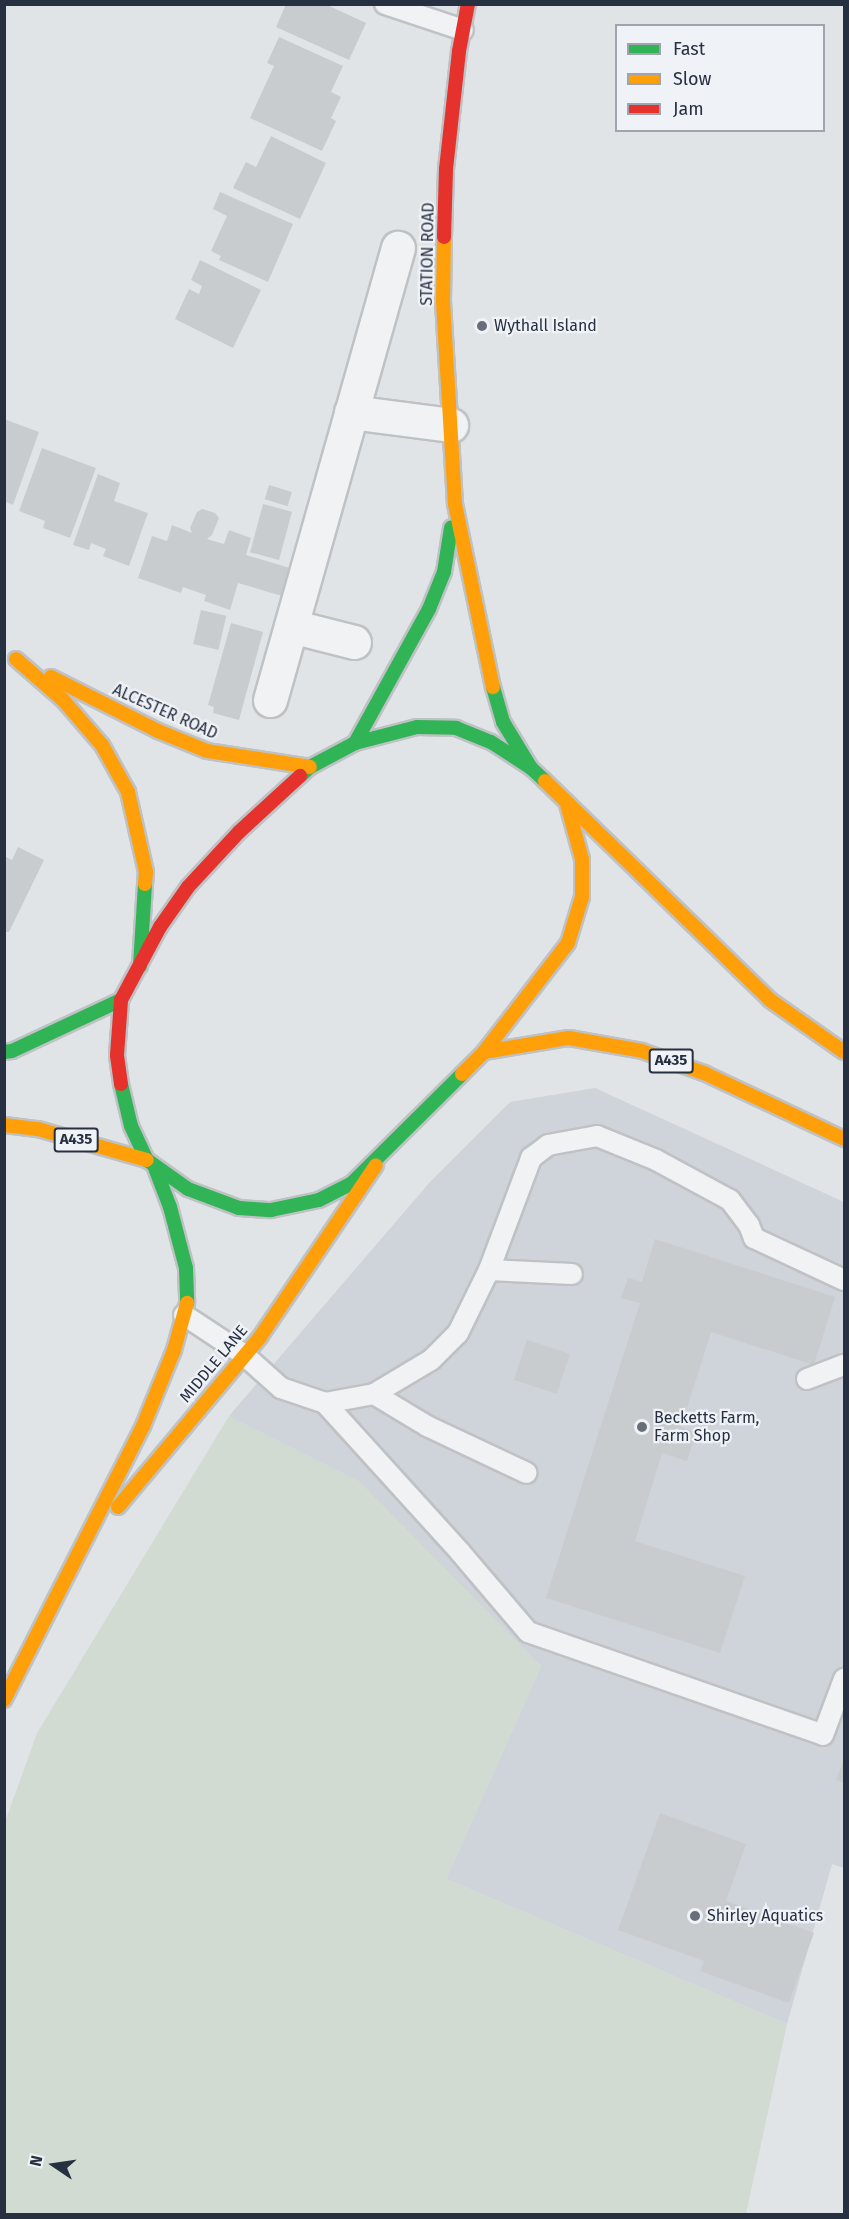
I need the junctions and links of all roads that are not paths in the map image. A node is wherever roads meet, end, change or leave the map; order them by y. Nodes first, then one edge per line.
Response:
1 (385, 4) edge
2 (468, 4) edge
3 (463, 30) junction
4 (398, 248) dead end
5 (351, 412) junction
6 (451, 425) junction
7 (455, 504) junction
8 (291, 626) junction
9 (354, 642) dead end
10 (10, 657) edge
11 (270, 700) dead end
12 (355, 743) junction
13 (310, 767) junction
14 (531, 768) junction
15 (567, 801) junction
16 (140, 966) junction
17 (121, 1000) junction
18 (4, 1052) edge
19 (484, 1052) junction
20 (844, 1052) edge
21 (4, 1125) edge
22 (844, 1139) edge
23 (385, 1151) junction
24 (151, 1164) junction
25 (489, 1270) junction
26 (572, 1274) dead end
27 (844, 1280) edge
28 (184, 1316) junction
29 (243, 1354) junction
30 (844, 1365) edge
31 (807, 1380) dead end
32 (374, 1394) junction
33 (325, 1403) junction
34 (527, 1473) dead end
35 (59, 1592) junction
36 (844, 1679) edge
37 (4, 1701) edge

1 - 3 lane
2 - 3 main road, STATION ROAD
3 - 6 main road, STATION ROAD
4 - 5 street
5 - 6 street
5 - 8 street
6 - 7 main road, STATION ROAD
7 - 12 main road, STATION ROAD
7 - 14 main road, STATION ROAD
8 - 9 street
8 - 11 street
10 - 13 main road, ALCESTER ROAD
10 - 16 main road, ALCESTER ROAD
12 - 13 main road
12 - 14 main road
13 - 16 main road
14 - 15 main road
15 - 19 main road
15 - 20 main road
16 - 17 main road
17 - 18 main road
17 - 24 main road, MIDDLE LANE
19 - 22 main road, A435
19 - 23 main road
21 - 24 main road, A435
23 - 24 main road
23 - 29 main road, MIDDLE LANE
24 - 28 main road, MIDDLE LANE
25 - 26 lane
25 - 27 lane
25 - 32 lane
28 - 29 lane
28 - 35 main road, MIDDLE LANE
29 - 33 lane
29 - 35 main road, MIDDLE LANE
30 - 31 lane
32 - 33 lane
32 - 34 lane
33 - 36 lane
35 - 37 main road, MIDDLE LANE

